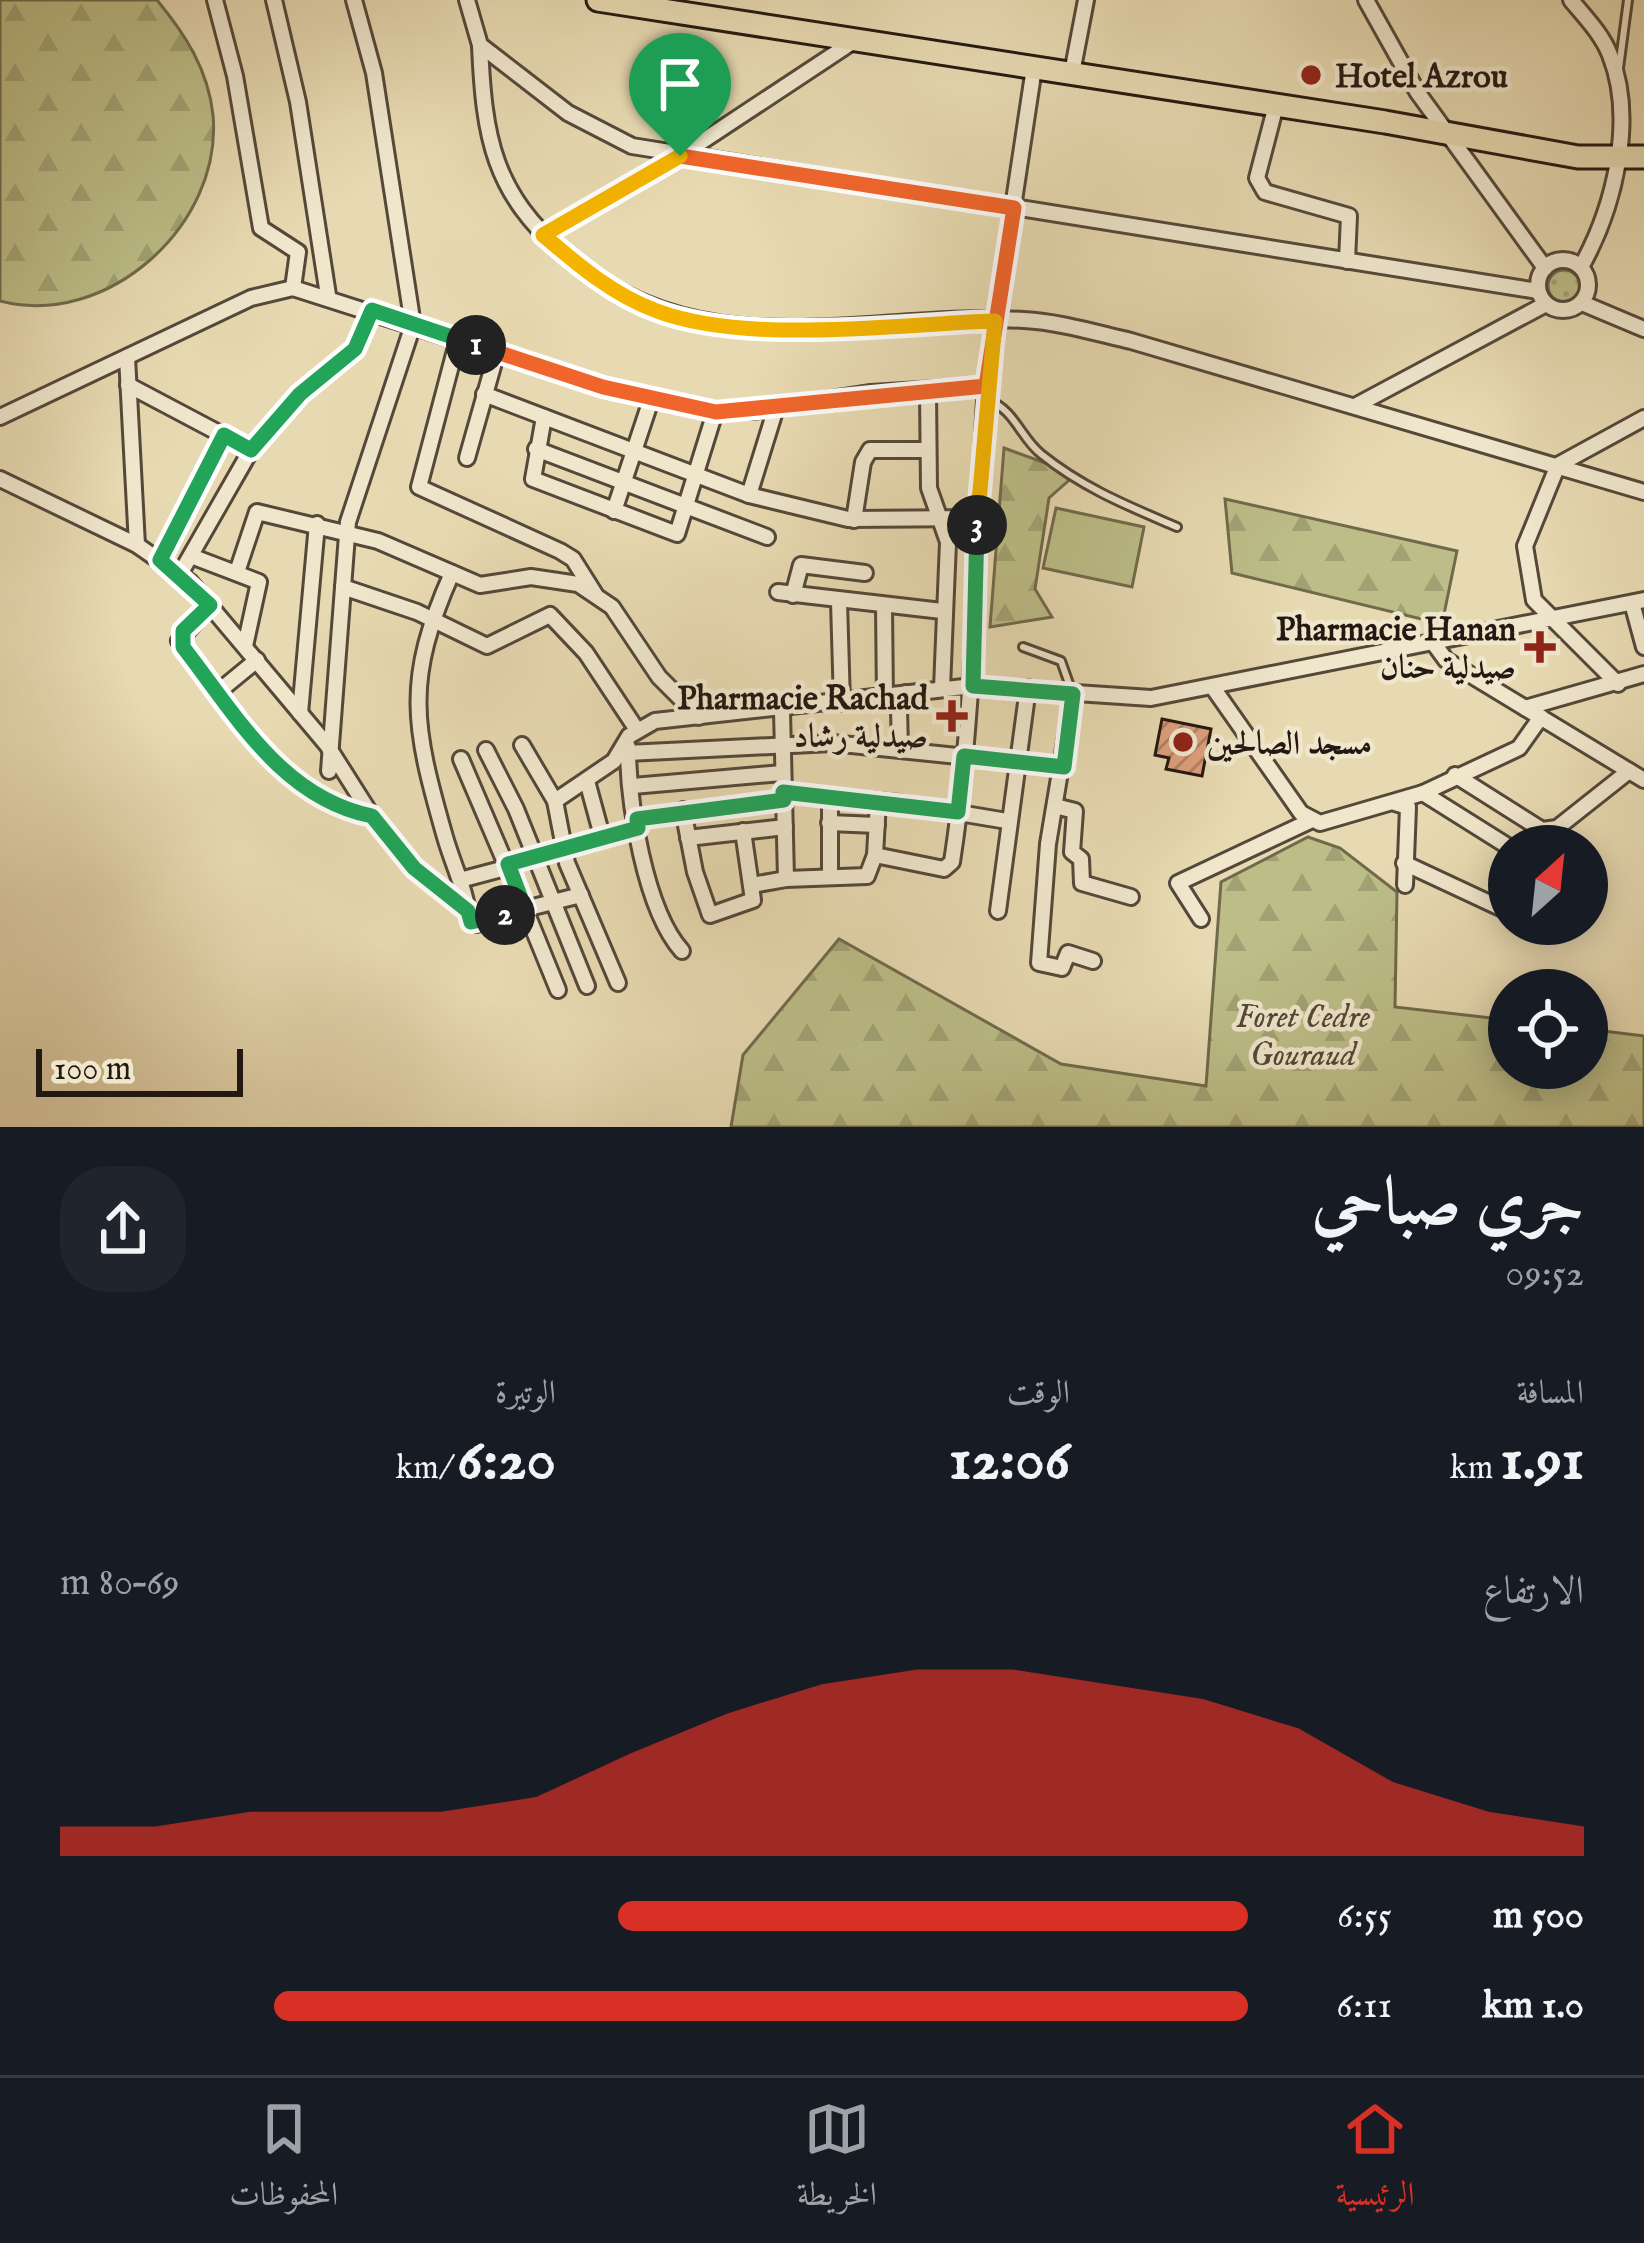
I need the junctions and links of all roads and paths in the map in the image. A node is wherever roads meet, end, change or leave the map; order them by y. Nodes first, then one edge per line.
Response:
1 (215, 0) edge
2 (274, 0) edge
3 (354, 0) edge
4 (466, 0) edge
5 (598, 0) edge
6 (1086, 0) edge
7 (1366, 0) edge
8 (1571, 0) edge
9 (1628, 0) edge
10 (854, 40) junction
11 (480, 45) junction
12 (1034, 68) junction
13 (1072, 73) junction
14 (1618, 83) junction
15 (1275, 109) junction
16 (1446, 133) junction
17 (680, 156) junction
18 (1644, 157) edge
19 (1617, 161) junction
20 (1014, 208) junction
21 (543, 235) junction
22 (1348, 261) junction
23 (1581, 267) junction
24 (1545, 268) junction
25 (293, 288) junction
26 (328, 295) junction
27 (1542, 298) junction
28 (1582, 303) junction
29 (372, 310) junction
30 (995, 321) junction
31 (413, 325) junction
32 (1644, 329) edge
33 (458, 339) junction
34 (497, 352) junction
35 (127, 357) junction
36 (128, 385) junction
37 (928, 392) junction
38 (985, 392) junction
39 (484, 394) junction
40 (651, 400) junction
41 (1357, 405) junction
42 (776, 408) junction
43 (716, 412) junction
44 (0, 417) edge
45 (544, 417) junction
46 (1644, 418) edge
47 (224, 435) junction
48 (536, 449) junction
49 (251, 450) junction
50 (928, 450) junction
51 (634, 451) junction
52 (467, 458) dead end
53 (1558, 465) junction
54 (697, 475) junction
55 (0, 479) edge
56 (624, 482) junction
57 (1644, 492) edge
58 (749, 495) junction
59 (688, 506) junction
60 (614, 511) junction
61 (977, 518) junction
62 (854, 520) junction
63 (939, 520) junction
64 (317, 524) junction
65 (1178, 527) dead end
66 (349, 532) junction
67 (767, 537) dead end
68 (137, 545) junction
69 (191, 556) junction
70 (160, 560) junction
71 (237, 572) junction
72 (452, 573) junction
73 (865, 573) dead end
74 (180, 574) junction
75 (343, 587) junction
76 (595, 594) junction
77 (839, 602) junction
78 (1638, 602) edge
79 (210, 605) junction
80 (884, 607) junction
81 (942, 611) junction
82 (431, 620) junction
83 (1550, 620) junction
84 (1432, 641) junction
85 (244, 646) junction
86 (1023, 647) dead end
87 (1644, 647) edge
88 (257, 660) junction
89 (1644, 674) edge
90 (1618, 684) junction
91 (973, 686) junction
92 (942, 688) junction
93 (1028, 688) junction
94 (1214, 689) junction
95 (218, 692) junction
96 (906, 693) junction
97 (1073, 694) junction
98 (885, 700) junction
99 (842, 703) junction
100 (1525, 708) junction
101 (782, 711) junction
102 (300, 712) junction
103 (699, 717) junction
104 (1540, 717) junction
105 (633, 733) junction
106 (780, 742) junction
107 (522, 745) dead end
108 (327, 746) junction
109 (900, 749) junction
110 (486, 750) dead end
111 (627, 754) junction
112 (964, 756) junction
113 (461, 759) dead end
114 (1015, 761) junction
115 (1064, 767) junction
116 (329, 771) dead end
117 (1629, 771) junction
118 (782, 772) junction
119 (1455, 775) junction
120 (1644, 780) edge
121 (587, 782) junction
122 (633, 786) junction
123 (1423, 793) junction
124 (783, 796) junction
125 (830, 797) junction
126 (554, 801) junction
127 (878, 801) junction
128 (1395, 803) junction
129 (1055, 806) junction
130 (683, 810) junction
131 (958, 812) junction
132 (372, 816) junction
133 (1007, 821) junction
134 (1310, 821) junction
135 (638, 823) junction
136 (830, 823) junction
137 (877, 826) junction
138 (784, 827) junction
139 (743, 831) junction
140 (1488, 834) edge
141 (602, 836) junction
142 (688, 838) junction
143 (563, 849) junction
144 (875, 855) junction
145 (536, 857) junction
146 (1404, 863) junction
147 (508, 865) junction
148 (830, 877) junction
149 (786, 879) junction
150 (460, 880) junction
151 (1405, 884) dead end
152 (752, 885) junction
153 (581, 895) junction
154 (1131, 897) dead end
155 (1488, 902) edge
156 (554, 903) junction
157 (525, 909) junction
158 (468, 911) junction
159 (998, 911) dead end
160 (1206, 917) dead end
161 (572, 948) junction
162 (682, 951) dead end
163 (545, 957) junction
164 (1093, 961) dead end
165 (618, 983) dead end
166 (586, 986) dead end
167 (558, 990) dead end

1 - 25 street
2 - 26 street
3 - 31 street
4 - 11 street
5 - 10 main road
6 - 13 street
7 - 16 street
8 - 14 street
9 - 14 lane
10 - 12 main road
10 - 17 street
11 - 17 street
11 - 21 street
12 - 13 main road
12 - 20 street
13 - 15 main road
14 - 19 street
15 - 16 main road
15 - 22 street
16 - 19 main road
16 - 24 street
17 - 20 street
17 - 21 street
18 - 19 main road
19 - 23 street
20 - 22 street
20 - 30 street
21 - 30 street
22 - 27 street
23 - 24 street
23 - 28 street
24 - 27 street
25 - 26 street
25 - 35 street
26 - 29 street
27 - 28 street
27 - 41 street
28 - 32 street
29 - 31 street
29 - 49 street
30 - 38 street
30 - 41 street
31 - 33 street
31 - 66 street
33 - 34 street
33 - 76 street
34 - 39 street
34 - 40 street
35 - 36 street
35 - 44 street
36 - 47 street
36 - 68 street
37 - 38 street
37 - 42 street
37 - 50 street
38 - 61 street
38 - 65 lane
39 - 45 street
39 - 52 street
40 - 43 street
40 - 51 street
41 - 53 street
42 - 43 street
42 - 58 street
43 - 54 street
45 - 48 street
45 - 51 street
46 - 53 street
47 - 49 street
47 - 70 street
48 - 56 street
48 - 60 street
49 - 69 street
50 - 62 street
50 - 63 street
51 - 54 street
51 - 56 street
53 - 57 street
53 - 83 street
54 - 58 street
54 - 59 street
55 - 68 street
56 - 59 street
56 - 60 street
58 - 62 street
59 - 60 street
59 - 67 street
61 - 63 street
61 - 91 street
62 - 63 street
63 - 81 street
64 - 66 street
64 - 71 street
64 - 102 street
66 - 72 street
66 - 75 street
68 - 70 street
69 - 71 street
69 - 74 street
70 - 74 street
71 - 85 street
72 - 76 street
72 - 82 street
73 - 77 street
74 - 79 street
75 - 82 street
75 - 108 street
76 - 103 street
77 - 80 street
77 - 99 street
78 - 83 street
78 - 87 street
79 - 85 street
79 - 95 street
80 - 81 street
80 - 98 street
81 - 92 street
82 - 105 street
82 - 150 street
83 - 84 street
83 - 90 street
84 - 94 street
84 - 100 street
85 - 88 street
86 - 97 lane
88 - 95 street
88 - 102 street
89 - 90 street
90 - 100 street
91 - 92 street
91 - 93 street
91 - 112 street
92 - 96 street
93 - 97 street
93 - 114 street
94 - 97 street
94 - 134 street
95 - 132 street
96 - 98 street
96 - 109 street
97 - 115 street
98 - 99 street
99 - 101 street
100 - 104 street
101 - 103 street
101 - 106 street
102 - 108 street
103 - 105 street
104 - 117 street
104 - 119 street
105 - 111 street
105 - 121 street
106 - 109 street
106 - 111 street
106 - 118 street
107 - 126 street
108 - 116 street
108 - 132 street
109 - 112 street
110 - 145 street
111 - 122 street
112 - 114 street
112 - 131 street
113 - 147 street
114 - 115 street
114 - 133 street
115 - 129 street
117 - 119 street
117 - 120 street
118 - 122 street
118 - 124 street
119 - 123 street
121 - 126 street
121 - 141 street
122 - 135 street
123 - 128 street
123 - 140 street
124 - 125 street
124 - 130 street
124 - 138 street
125 - 127 street
125 - 136 street
126 - 143 street
127 - 131 street
127 - 137 street
128 - 134 street
128 - 146 street
129 - 154 street
129 - 164 street
130 - 135 street
130 - 142 street
131 - 133 street
131 - 144 street
132 - 158 street
133 - 159 street
134 - 160 street
135 - 141 street
135 - 162 street
136 - 137 street
136 - 148 street
137 - 144 street
138 - 139 street
138 - 149 street
139 - 142 street
139 - 152 street
141 - 143 street
142 - 152 street
143 - 145 street
143 - 153 street
144 - 148 street
145 - 147 street
145 - 156 street
146 - 151 street
146 - 155 street
147 - 150 street
147 - 157 street
148 - 149 street
149 - 152 street
150 - 158 street
153 - 156 street
153 - 165 street
156 - 157 street
156 - 161 street
157 - 158 street
157 - 163 street
161 - 163 street
161 - 166 street
163 - 167 street

